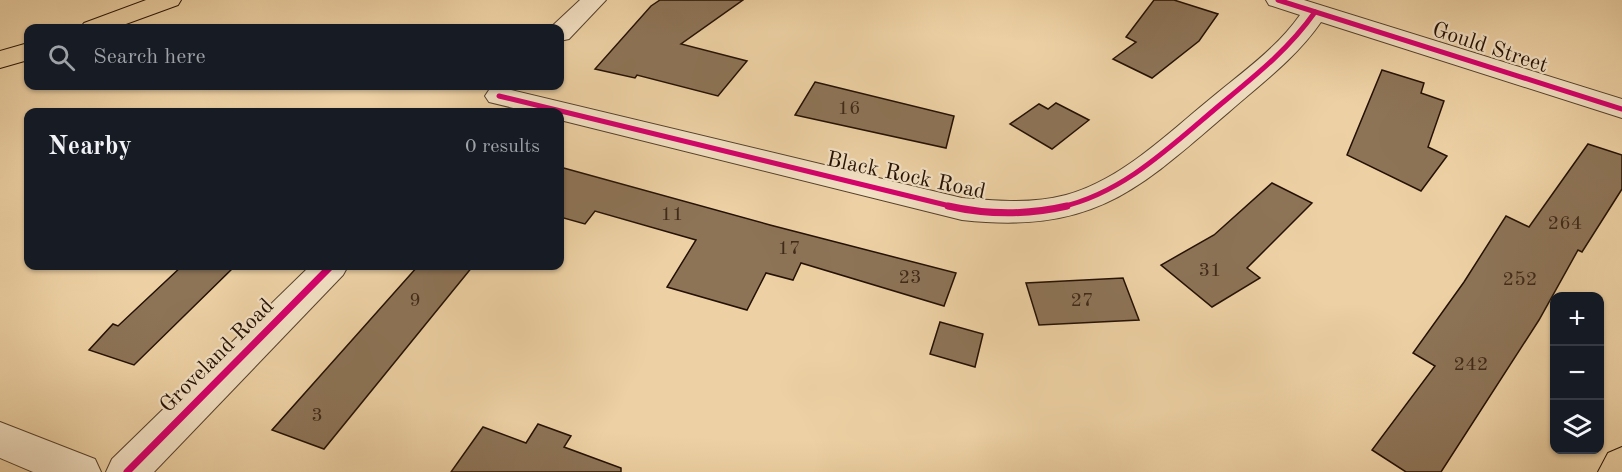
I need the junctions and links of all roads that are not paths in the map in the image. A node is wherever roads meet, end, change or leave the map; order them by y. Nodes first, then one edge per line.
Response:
1 (169, 0) edge
2 (594, 0) edge
3 (1278, 0) edge
4 (1315, 12) junction
5 (104, 24) edge
6 (564, 29) edge
7 (24, 52) edge
8 (0, 60) edge
9 (496, 98) edge
10 (538, 108) edge
11 (1622, 110) edge
12 (564, 114) edge
13 (327, 270) edge
14 (0, 440) edge
15 (1622, 466) edge
16 (80, 472) edge
17 (128, 472) edge
18 (1619, 472) edge

1 - 5 main road
2 - 6 street
3 - 4 street, Gould Street
4 - 11 street, Gould Street
4 - 12 street, Black Rock Road
7 - 8 main road
9 - 10 street, Black Rock Road
13 - 17 street, Groveland Road
14 - 16 street
15 - 18 main road

